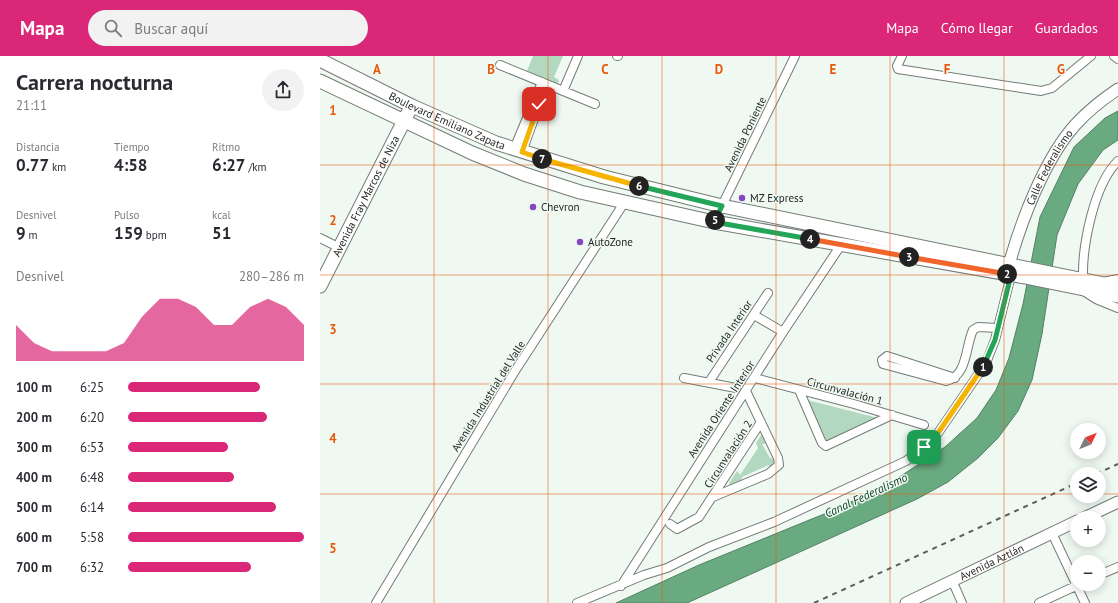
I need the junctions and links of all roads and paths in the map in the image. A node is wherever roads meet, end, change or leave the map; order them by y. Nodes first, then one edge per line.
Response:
1 (578, 56) edge
2 (795, 56) edge
3 (902, 56) edge
4 (1090, 56) edge
5 (1114, 56) edge
6 (1118, 59) edge
7 (320, 60) edge
8 (500, 65) dead end
9 (320, 80) edge
10 (542, 82) junction
11 (551, 86) junction
12 (1118, 89) edge
13 (563, 91) junction
14 (595, 104) dead end
15 (412, 106) junction
16 (403, 121) junction
17 (518, 151) junction
18 (1118, 160) edge
19 (624, 203) junction
20 (722, 206) junction
21 (714, 222) junction
22 (320, 238) edge
23 (842, 245) junction
24 (340, 248) junction
25 (1010, 270) junction
26 (1118, 280) edge
27 (1099, 283) junction
28 (1082, 284) junction
29 (320, 286) edge
30 (1118, 287) edge
31 (768, 293) dead end
32 (1118, 296) edge
33 (1118, 308) edge
34 (754, 315) junction
35 (998, 328) junction
36 (783, 332) junction
37 (916, 369) dead end
38 (684, 378) dead end
39 (755, 378) junction
40 (708, 382) junction
41 (736, 388) dead end
42 (798, 390) junction
43 (746, 391) junction
44 (892, 415) junction
45 (761, 422) junction
46 (924, 425) dead end
47 (713, 497) junction
48 (1118, 502) edge
49 (1099, 511) edge
50 (670, 524) dead end
51 (1070, 524) edge
52 (1052, 533) junction
53 (1118, 567) edge
54 (1070, 569) edge
55 (1106, 572) edge
56 (952, 580) junction
57 (621, 586) junction
58 (1070, 589) edge
59 (1080, 591) edge
60 (376, 603) edge
61 (577, 603) edge
62 (906, 603) edge
63 (962, 603) edge
64 (1039, 603) edge
65 (1085, 603) edge

1 - 13 street
2 - 20 street, Avenida Poniente
3 - 4 street
5 - 6 street
7 - 15 main road, Boulevard Emiliano Zapata
8 - 10 street
9 - 16 main road, Boulevard Emiliano Zapata
10 - 11 street
10 - 17 street
11 - 13 street
11 - 17 street
12 - 25 main road, Calle Federalismo
13 - 14 street
15 - 16 main road, Avenida Fray Marcos de Niza
15 - 17 main road, Boulevard Emiliano Zapata
16 - 19 main road, Boulevard Emiliano Zapata
16 - 24 main road, Avenida Fray Marcos de Niza
17 - 20 main road, Boulevard Emiliano Zapata
18 - 28 street
19 - 21 main road, Boulevard Emiliano Zapata
19 - 60 street, Avenida Industrial del Valle
20 - 21 street, Avenida Poniente
20 - 25 main road, Boulevard Emiliano Zapata
21 - 23 main road, Boulevard Emiliano Zapata
22 - 24 street
23 - 25 main road, Boulevard Emiliano Zapata
23 - 36 street, Avenida Oriente Interior
24 - 29 main road, Avenida Fray Marcos de Niza
25 - 28 main road, Boulevard Emiliano Zapata
25 - 35 street
26 - 27 street
27 - 28 main road, Boulevard Emiliano Zapata
27 - 30 main road, Boulevard Emiliano Zapata
28 - 32 main road, Boulevard Emiliano Zapata
28 - 33 street
31 - 34 street, Privada Interior
34 - 36 street
34 - 40 street, Privada Interior
35 - 37 street
35 - 57 street
36 - 39 street, Avenida Oriente Interior
38 - 40 street
39 - 42 street, Circunvalación 1
39 - 43 street, Avenida Oriente Interior
40 - 41 street
42 - 44 street, Circunvalación 1
42 - 44 street, Circunvalación 1
43 - 45 street, Circunvalación 2
43 - 57 street, Avenida Oriente Interior
44 - 46 street
45 - 47 street, Circunvalación 2
45 - 47 street, Circunvalación 2
47 - 50 street
48 - 49 main road
51 - 52 main road, Avenida Aztlán
52 - 54 street
52 - 56 main road, Avenida Aztlán
53 - 55 street
56 - 62 main road, Avenida Aztlán
56 - 63 street
57 - 61 street
58 - 64 street
59 - 65 street

